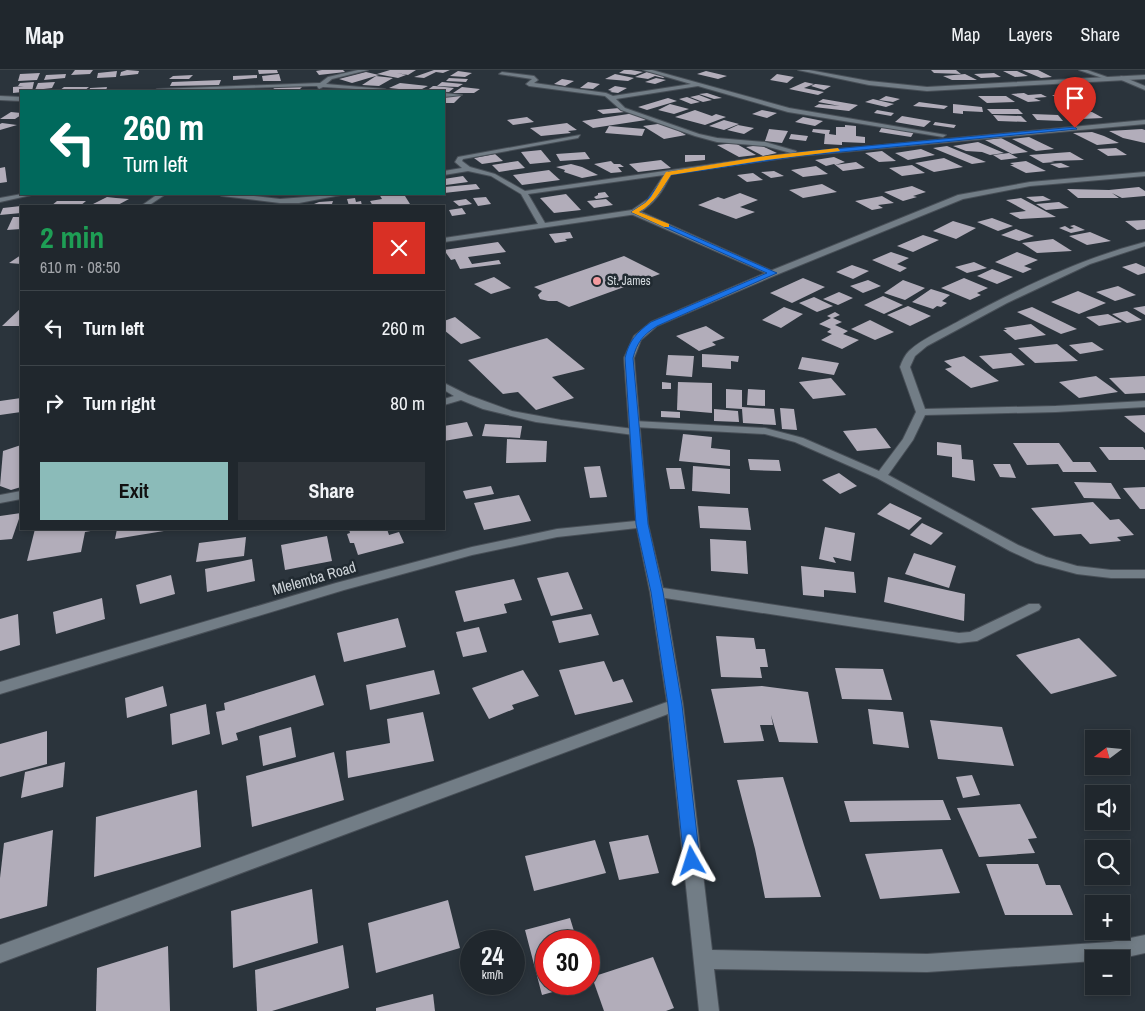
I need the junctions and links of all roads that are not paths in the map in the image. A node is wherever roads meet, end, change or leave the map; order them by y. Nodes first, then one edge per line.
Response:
1 (365, 70) edge
2 (646, 70) edge
3 (801, 70) edge
4 (1082, 70) edge
5 (502, 74) dead end
6 (1145, 77) edge
7 (1121, 78) junction
8 (1110, 79) junction
9 (701, 84) junction
10 (322, 86) junction
11 (1145, 88) edge
12 (176, 90) edge
13 (312, 90) edge
14 (372, 90) edge
15 (445, 95) edge
16 (459, 95) dead end
17 (0, 98) edge
18 (612, 98) junction
19 (20, 99) edge
20 (1145, 122) edge
21 (578, 136) dead end
22 (958, 138) junction
23 (800, 154) junction
24 (468, 169) junction
25 (445, 173) edge
26 (668, 174) junction
27 (1145, 174) edge
28 (524, 193) junction
29 (27, 195) edge
30 (160, 195) edge
31 (228, 195) edge
32 (336, 195) edge
33 (0, 200) edge
34 (279, 204) edge
35 (146, 205) edge
36 (634, 212) junction
37 (543, 226) junction
38 (445, 240) edge
39 (1145, 244) edge
40 (773, 273) junction
41 (445, 387) edge
42 (460, 398) junction
43 (445, 402) edge
44 (1145, 404) edge
45 (921, 412) junction
46 (634, 428) junction
47 (881, 476) junction
48 (20, 495) edge
49 (0, 499) edge
50 (642, 524) junction
51 (1145, 574) edge
52 (657, 592) junction
53 (1034, 607) dead end
54 (0, 688) edge
55 (675, 705) junction
56 (1145, 944) edge
57 (0, 954) edge
58 (702, 959) junction
59 (710, 1011) edge

1 - 10 street
2 - 9 street
3 - 8 street
4 - 8 street
5 - 18 street
6 - 7 street
7 - 8 street
7 - 11 street
9 - 18 street
9 - 22 street
10 - 12 street
10 - 13 street
10 - 14 street
15 - 16 street
17 - 19 street
18 - 23 street
20 - 22 street
21 - 24 street
22 - 23 street
23 - 26 street
24 - 25 street
24 - 28 street
26 - 28 street
26 - 36 street
27 - 40 street
28 - 37 street
29 - 33 street
30 - 35 street
31 - 34 street
32 - 34 street
36 - 37 street
36 - 40 street
37 - 38 street
39 - 45 street
40 - 46 street
41 - 42 street
42 - 43 street
42 - 46 street
44 - 45 street
45 - 47 street
46 - 47 street
46 - 50 street
47 - 51 street
48 - 49 street
50 - 52 street
50 - 54 street, Mlelemba Road
52 - 53 street
52 - 55 street
55 - 57 street
55 - 58 street
56 - 58 street
58 - 59 street

